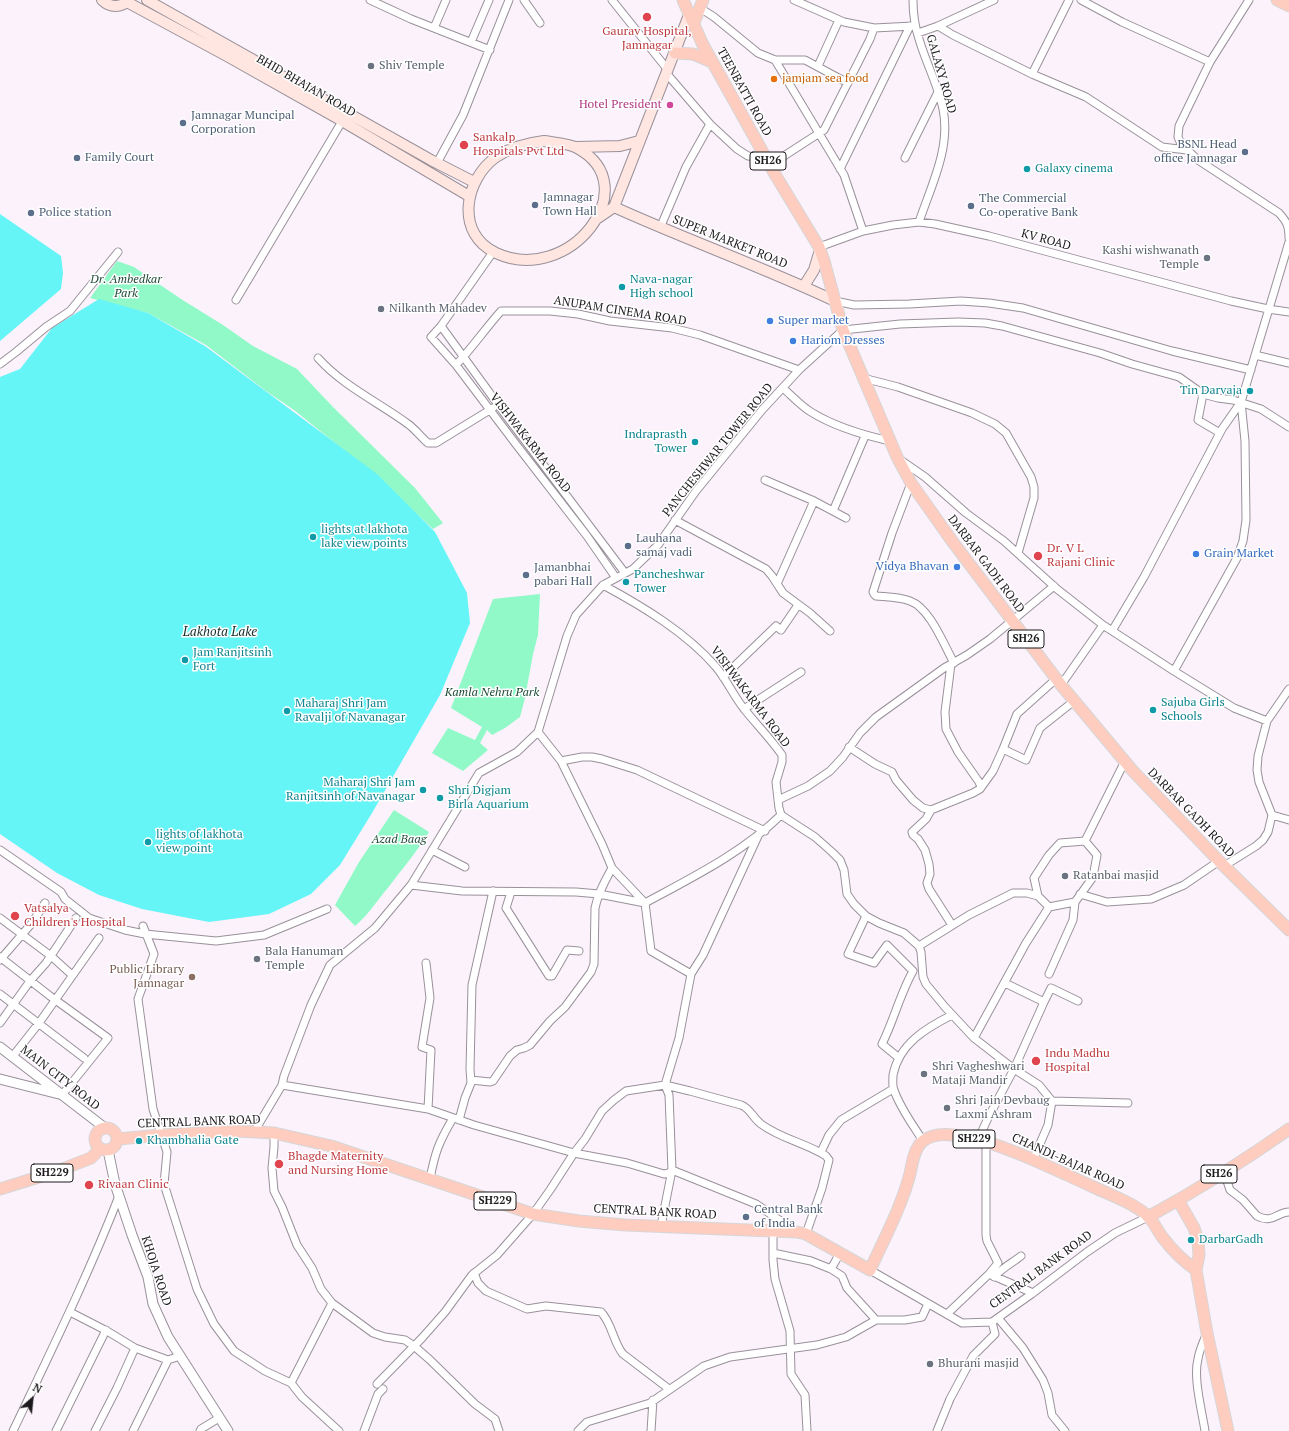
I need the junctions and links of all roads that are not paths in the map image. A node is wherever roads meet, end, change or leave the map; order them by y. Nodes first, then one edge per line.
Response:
1 (102, 0) edge
2 (147, 0) edge
3 (370, 0) edge
4 (383, 0) edge
5 (446, 0) edge
6 (489, 0) edge
7 (509, 0) edge
8 (524, 0) edge
9 (612, 0) edge
10 (683, 0) edge
11 (794, 0) edge
12 (913, 0) edge
13 (994, 0) edge
14 (1069, 0) edge
15 (1081, 0) edge
16 (1249, 0) edge
17 (1277, 0) edge
18 (128, 1) edge
19 (702, 4) edge
20 (1289, 6) edge
21 (386, 8) junction
22 (691, 20) junction
23 (839, 20) junction
24 (540, 23) dead end
25 (938, 26) junction
26 (434, 28) junction
27 (874, 28) junction
28 (915, 29) junction
29 (471, 42) junction
30 (490, 50) junction
31 (675, 53) junction
32 (775, 60) junction
33 (712, 62) junction
34 (1210, 62) junction
35 (818, 66) junction
36 (667, 72) junction
37 (1032, 74) junction
38 (848, 83) junction
39 (938, 92) junction
40 (345, 117) junction
41 (710, 124) junction
42 (819, 134) junction
43 (639, 141) junction
44 (576, 147) junction
45 (1187, 150) junction
46 (905, 158) dead end
47 (768, 161) junction
48 (437, 163) junction
49 (840, 169) junction
50 (474, 182) junction
51 (469, 196) junction
52 (614, 207) junction
53 (598, 218) junction
54 (919, 222) junction
55 (660, 228) junction
56 (863, 231) junction
57 (1289, 238) edge
58 (1289, 242) edge
59 (819, 249) junction
60 (118, 252) dead end
61 (494, 252) junction
62 (804, 286) junction
63 (236, 300) dead end
64 (835, 301) junction
65 (1268, 309) junction
66 (1289, 312) edge
67 (441, 326) junction
68 (843, 330) junction
69 (1255, 355) junction
70 (463, 357) junction
71 (318, 358) dead end
72 (1289, 363) edge
73 (0, 364) edge
74 (456, 365) junction
75 (799, 370) junction
76 (1251, 370) junction
77 (863, 378) junction
78 (783, 388) junction
79 (1203, 394) junction
80 (1241, 402) junction
81 (498, 405) junction
82 (490, 410) junction
83 (1289, 427) edge
84 (1220, 432) junction
85 (865, 436) junction
86 (890, 441) junction
87 (897, 457) junction
88 (765, 480) dead end
89 (911, 483) junction
90 (814, 501) junction
91 (833, 511) junction
92 (846, 518) dead end
93 (675, 520) junction
94 (1018, 553) junction
95 (625, 573) junction
96 (616, 578) junction
97 (777, 584) junction
98 (603, 585) junction
99 (1054, 586) junction
100 (798, 605) junction
101 (1012, 620) junction
102 (1103, 625) junction
103 (830, 631) dead end
104 (1112, 631) junction
105 (952, 664) junction
106 (1174, 671) junction
107 (801, 672) dead end
108 (723, 678) junction
109 (1058, 682) junction
110 (1289, 689) edge
111 (1074, 701) junction
112 (744, 709) junction
113 (1267, 721) junction
114 (538, 732) junction
115 (849, 747) junction
116 (1003, 749) junction
117 (561, 761) junction
118 (1125, 761) junction
119 (981, 787) junction
120 (778, 800) junction
121 (931, 810) junction
122 (781, 815) junction
123 (1272, 815) junction
124 (1289, 820) edge
125 (764, 831) junction
126 (758, 836) junction
127 (1084, 840) junction
128 (432, 850) junction
129 (3, 852) edge
130 (0, 860) edge
131 (1221, 863) junction
132 (465, 867) dead end
133 (612, 868) junction
134 (411, 885) junction
135 (493, 891) junction
136 (511, 892) junction
137 (599, 894) junction
138 (1080, 894) junction
139 (1038, 896) junction
140 (1075, 902) junction
141 (45, 903) dead end
142 (645, 903) junction
143 (1048, 907) junction
144 (327, 909) dead end
145 (866, 916) junction
146 (0, 918) edge
147 (76, 918) dead end
148 (952, 925) junction
149 (143, 926) dead end
150 (1289, 930) edge
151 (146, 934) junction
152 (21, 935) junction
153 (99, 938) dead end
154 (919, 946) junction
155 (579, 951) dead end
156 (51, 956) junction
157 (0, 958) edge
158 (426, 963) dead end
159 (692, 974) junction
160 (1049, 974) dead end
161 (72, 975) junction
162 (30, 981) junction
163 (1004, 983) junction
164 (0, 994) edge
165 (55, 1000) junction
166 (1078, 1001) dead end
167 (1044, 1002) junction
168 (13, 1004) junction
169 (952, 1015) junction
170 (0, 1023) edge
171 (39, 1023) junction
172 (974, 1038) junction
173 (0, 1047) edge
174 (13, 1056) junction
175 (84, 1058) dead end
176 (899, 1058) junction
177 (1014, 1069) junction
178 (0, 1079) edge
179 (471, 1080) junction
180 (282, 1085) junction
181 (665, 1085) junction
182 (893, 1089) junction
183 (62, 1095) junction
184 (1052, 1101) junction
185 (1128, 1103) dead end
186 (428, 1108) junction
187 (456, 1119) junction
188 (105, 1128) junction
189 (1289, 1129) edge
190 (254, 1132) junction
191 (274, 1133) junction
192 (161, 1134) junction
193 (118, 1139) junction
194 (982, 1141) junction
195 (923, 1142) junction
196 (103, 1149) junction
197 (574, 1152) junction
198 (820, 1152) junction
199 (1033, 1160) junction
200 (672, 1170) junction
201 (1224, 1172) junction
202 (430, 1179) junction
203 (0, 1189) edge
204 (119, 1196) junction
205 (1178, 1200) junction
206 (1289, 1212) edge
207 (533, 1214) junction
208 (1148, 1217) junction
209 (661, 1226) junction
210 (773, 1230) junction
211 (802, 1233) junction
212 (773, 1253) junction
213 (840, 1253) junction
214 (1021, 1256) dead end
215 (831, 1269) junction
216 (870, 1270) junction
217 (1196, 1270) junction
218 (474, 1274) junction
219 (991, 1275) junction
220 (1033, 1293) junction
221 (332, 1302) junction
222 (928, 1304) junction
223 (70, 1312) junction
224 (947, 1314) junction
225 (876, 1320) junction
226 (995, 1320) junction
227 (106, 1330) junction
228 (1207, 1333) junction
229 (414, 1346) junction
230 (135, 1348) junction
231 (790, 1348) junction
232 (180, 1356) junction
233 (168, 1360) junction
234 (291, 1383) junction
235 (669, 1389) junction
236 (653, 1400) junction
237 (219, 1418) junction
238 (13, 1431) edge
239 (56, 1431) edge
240 (95, 1431) edge
241 (133, 1431) edge
242 (200, 1431) edge
243 (228, 1431) edge
244 (339, 1431) edge
245 (364, 1431) edge
246 (499, 1431) edge
247 (578, 1431) edge
248 (651, 1431) edge
249 (807, 1431) edge
250 (937, 1431) edge
251 (1065, 1431) edge
252 (1205, 1431) edge
253 (1228, 1431) edge

1 - 18 main road
2 - 40 main road, BHID BHAJAN ROAD
3 - 21 street
4 - 21 street
5 - 26 street
6 - 29 street
7 - 30 street
8 - 24 street
9 - 36 street
10 - 22 main road, SH26
11 - 23 street
12 - 28 street, GALAXY ROAD
13 - 25 street
14 - 37 street
15 - 34 street
16 - 34 street
17 - 20 main road
18 - 40 main road, BHID BHAJAN ROAD
19 - 22 main road
19 - 32 street
21 - 26 street
22 - 31 main road
22 - 33 main road, TEENBATTI ROAD / SH26
23 - 27 street
23 - 35 street
25 - 28 street
25 - 37 street
26 - 29 street
27 - 28 street
27 - 38 street
28 - 39 street, GALAXY ROAD
28 - 49 street
29 - 30 street
30 - 48 street
31 - 33 main road
31 - 36 main road
32 - 35 street
32 - 42 street
33 - 47 main road, TEENBATTI ROAD / SH26
34 - 45 street
35 - 38 street
36 - 41 street
36 - 43 main road
37 - 45 street
38 - 42 street
39 - 46 street
39 - 54 street, GALAXY ROAD
40 - 48 main road, BHID BHAJAN ROAD
40 - 51 main road, BHID BHAJAN ROAD
40 - 63 street
41 - 47 street
41 - 55 street
42 - 47 street
42 - 49 street
43 - 44 main road
43 - 52 main road
44 - 50 main road
44 - 53 main road
45 - 57 street
47 - 59 main road, TEENBATTI ROAD / SH26
48 - 50 main road, BHID BHAJAN ROAD
49 - 56 street
50 - 51 main road
51 - 61 main road
52 - 53 main road
52 - 55 main road, SUPER MARKET ROAD
53 - 61 main road
54 - 56 street, KV ROAD
54 - 65 street, KV ROAD
55 - 62 main road, SUPER MARKET ROAD
56 - 59 street, KV ROAD
58 - 65 street
59 - 62 main road
59 - 64 main road, TEENBATTI ROAD / SH26
60 - 73 street
61 - 67 street, VISHWAKARMA ROAD
62 - 64 main road, SUPER MARKET ROAD
64 - 68 main road, DARBAR GADH ROAD / SH26
64 - 76 street
65 - 66 street, KV ROAD
65 - 69 street
67 - 70 street, VISHWAKARMA ROAD
67 - 74 street, VISHWAKARMA ROAD
68 - 75 street, PANCHESHWAR TOWER ROAD
68 - 77 main road, DARBAR GADH ROAD / SH26
68 - 79 street
69 - 72 street
69 - 76 street
70 - 74 street, ANUPAM CINEMA ROAD
70 - 75 street, ANUPAM CINEMA ROAD
70 - 81 street, VISHWAKARMA ROAD
71 - 82 street
74 - 82 street, VISHWAKARMA ROAD
75 - 78 street, PANCHESHWAR TOWER ROAD
76 - 80 street
77 - 86 main road, DARBAR GADH ROAD / SH26
77 - 94 street
78 - 85 street
78 - 93 street, PANCHESHWAR TOWER ROAD
79 - 80 street
79 - 84 street
80 - 83 street
80 - 84 street
80 - 106 street
81 - 82 street
81 - 95 street, VISHWAKARMA ROAD
82 - 96 street, VISHWAKARMA ROAD
84 - 104 street
85 - 86 street
85 - 91 street
86 - 87 main road, DARBAR GADH ROAD / SH26
87 - 89 main road, DARBAR GADH ROAD / SH26
87 - 94 street
88 - 90 street
89 - 101 main road, DARBAR GADH ROAD / SH26
89 - 105 street
90 - 91 street
90 - 97 street
91 - 92 street
93 - 95 street, PANCHESHWAR TOWER ROAD
93 - 97 street
94 - 99 street
95 - 96 street, PANCHESHWAR TOWER ROAD
96 - 98 street, PANCHESHWAR TOWER ROAD
97 - 100 street
98 - 108 street, VISHWAKARMA ROAD
98 - 114 street, PANCHESHWAR TOWER ROAD
99 - 101 street
99 - 102 street
100 - 103 street
100 - 108 street
101 - 105 street
101 - 109 main road, DARBAR GADH ROAD / SH26
102 - 104 street
102 - 109 street
104 - 106 street
105 - 115 street
105 - 119 street
106 - 113 street
107 - 112 street
108 - 112 street, VISHWAKARMA ROAD
109 - 111 main road, DARBAR GADH ROAD / SH26
109 - 116 street
110 - 113 street
111 - 116 street
111 - 118 main road, DARBAR GADH ROAD / SH26
112 - 120 street, VISHWAKARMA ROAD
113 - 123 street
114 - 117 street
114 - 128 street, PANCHESHWAR TOWER ROAD
115 - 120 street
115 - 121 street
116 - 119 street
117 - 125 street
117 - 133 street
118 - 127 street
118 - 131 main road, DARBAR GADH ROAD / SH26
119 - 121 street
120 - 122 street, VISHWAKARMA ROAD
121 - 148 street
122 - 125 street
122 - 145 street
123 - 124 street
123 - 131 street
125 - 126 street
126 - 142 street
126 - 159 street
127 - 138 street
127 - 139 street
128 - 132 street
128 - 134 street, PANCHESHWAR TOWER ROAD
129 - 130 street
129 - 151 street
131 - 138 street
131 - 150 main road, DARBAR GADH ROAD / SH26
133 - 137 street
133 - 142 street
134 - 135 street
134 - 180 street, PANCHESHWAR TOWER ROAD
135 - 136 street
135 - 179 street
136 - 137 street
136 - 155 street
137 - 142 street
137 - 179 street
138 - 140 street
139 - 143 street
139 - 148 street
140 - 143 street
140 - 160 street
141 - 152 street
142 - 159 street
143 - 163 street
144 - 151 street
145 - 154 street
145 - 176 street
146 - 152 street
147 - 156 street
148 - 154 street
149 - 151 street
151 - 192 street
152 - 156 street
152 - 157 street
153 - 161 street
154 - 169 street
156 - 161 street
156 - 162 street
157 - 162 street
158 - 186 street
159 - 181 street
161 - 165 street
162 - 165 street
162 - 168 street
163 - 167 street
163 - 172 street
164 - 168 street
165 - 171 street
165 - 183 street
166 - 167 street
167 - 177 street
168 - 170 street
168 - 171 street
169 - 172 street
169 - 176 street
171 - 174 street
171 - 175 street
172 - 177 street
173 - 174 street, MAIN CITY ROAD
174 - 183 street, MAIN CITY ROAD
176 - 182 street
177 - 184 street
177 - 194 street
178 - 183 street
179 - 187 street
180 - 186 street
180 - 190 street, PANCHESHWAR TOWER ROAD
181 - 197 street
181 - 198 street
181 - 200 street
182 - 195 street
182 - 198 street
183 - 188 street, MAIN CITY ROAD
184 - 185 street
184 - 199 street
186 - 187 street
187 - 197 street
187 - 202 street
188 - 193 main road
188 - 196 main road
189 - 201 main road, SH26
190 - 191 main road, CENTRAL BANK ROAD / SH229
190 - 192 main road, CENTRAL BANK ROAD / SH229
191 - 202 main road, CENTRAL BANK ROAD / SH229
191 - 221 street
192 - 193 main road, CENTRAL BANK ROAD / SH229
192 - 234 street
193 - 196 main road
194 - 195 main road, CHANDI-BAJAR ROAD / SH229
194 - 199 main road, CHANDI-BAJAR ROAD / SH229
194 - 219 street
195 - 216 main road
196 - 203 main road, SH229
196 - 204 street, KHOJA ROAD
197 - 200 street
197 - 207 street
198 - 211 street
199 - 208 main road, CHANDI-BAJAR ROAD / SH229
200 - 209 street
200 - 211 street
201 - 205 main road, SH26
201 - 206 street
202 - 207 main road, CENTRAL BANK ROAD / SH229
204 - 223 street
204 - 232 street, KHOJA ROAD
205 - 208 main road, SH26
205 - 217 main road
207 - 209 main road, CENTRAL BANK ROAD / SH229
207 - 218 street
208 - 217 main road
208 - 220 street, CENTRAL BANK ROAD
209 - 210 main road, CENTRAL BANK ROAD / SH229
210 - 211 main road, CENTRAL BANK ROAD / SH229
210 - 212 street
211 - 213 main road, CENTRAL BANK ROAD / SH229
212 - 215 street
212 - 231 street
213 - 215 street
213 - 216 main road, CENTRAL BANK ROAD / SH229
214 - 219 street
215 - 225 street
216 - 222 street, CENTRAL BANK ROAD
217 - 228 main road
218 - 229 street
218 - 235 street
219 - 220 street
219 - 224 street
220 - 226 street, CENTRAL BANK ROAD
221 - 229 street
221 - 234 street
222 - 224 street, CENTRAL BANK ROAD
222 - 225 street
223 - 227 street
223 - 238 street
224 - 226 street, CENTRAL BANK ROAD
225 - 231 street
226 - 250 street
226 - 251 street
227 - 230 street
227 - 239 street
228 - 252 street
228 - 253 main road
229 - 245 street
229 - 246 street
230 - 233 street
230 - 240 street
231 - 235 street
231 - 249 street
232 - 233 street
232 - 237 street, KHOJA ROAD
233 - 241 street
234 - 244 street
235 - 236 street
236 - 247 street
236 - 248 street
237 - 242 street
237 - 243 street, KHOJA ROAD

